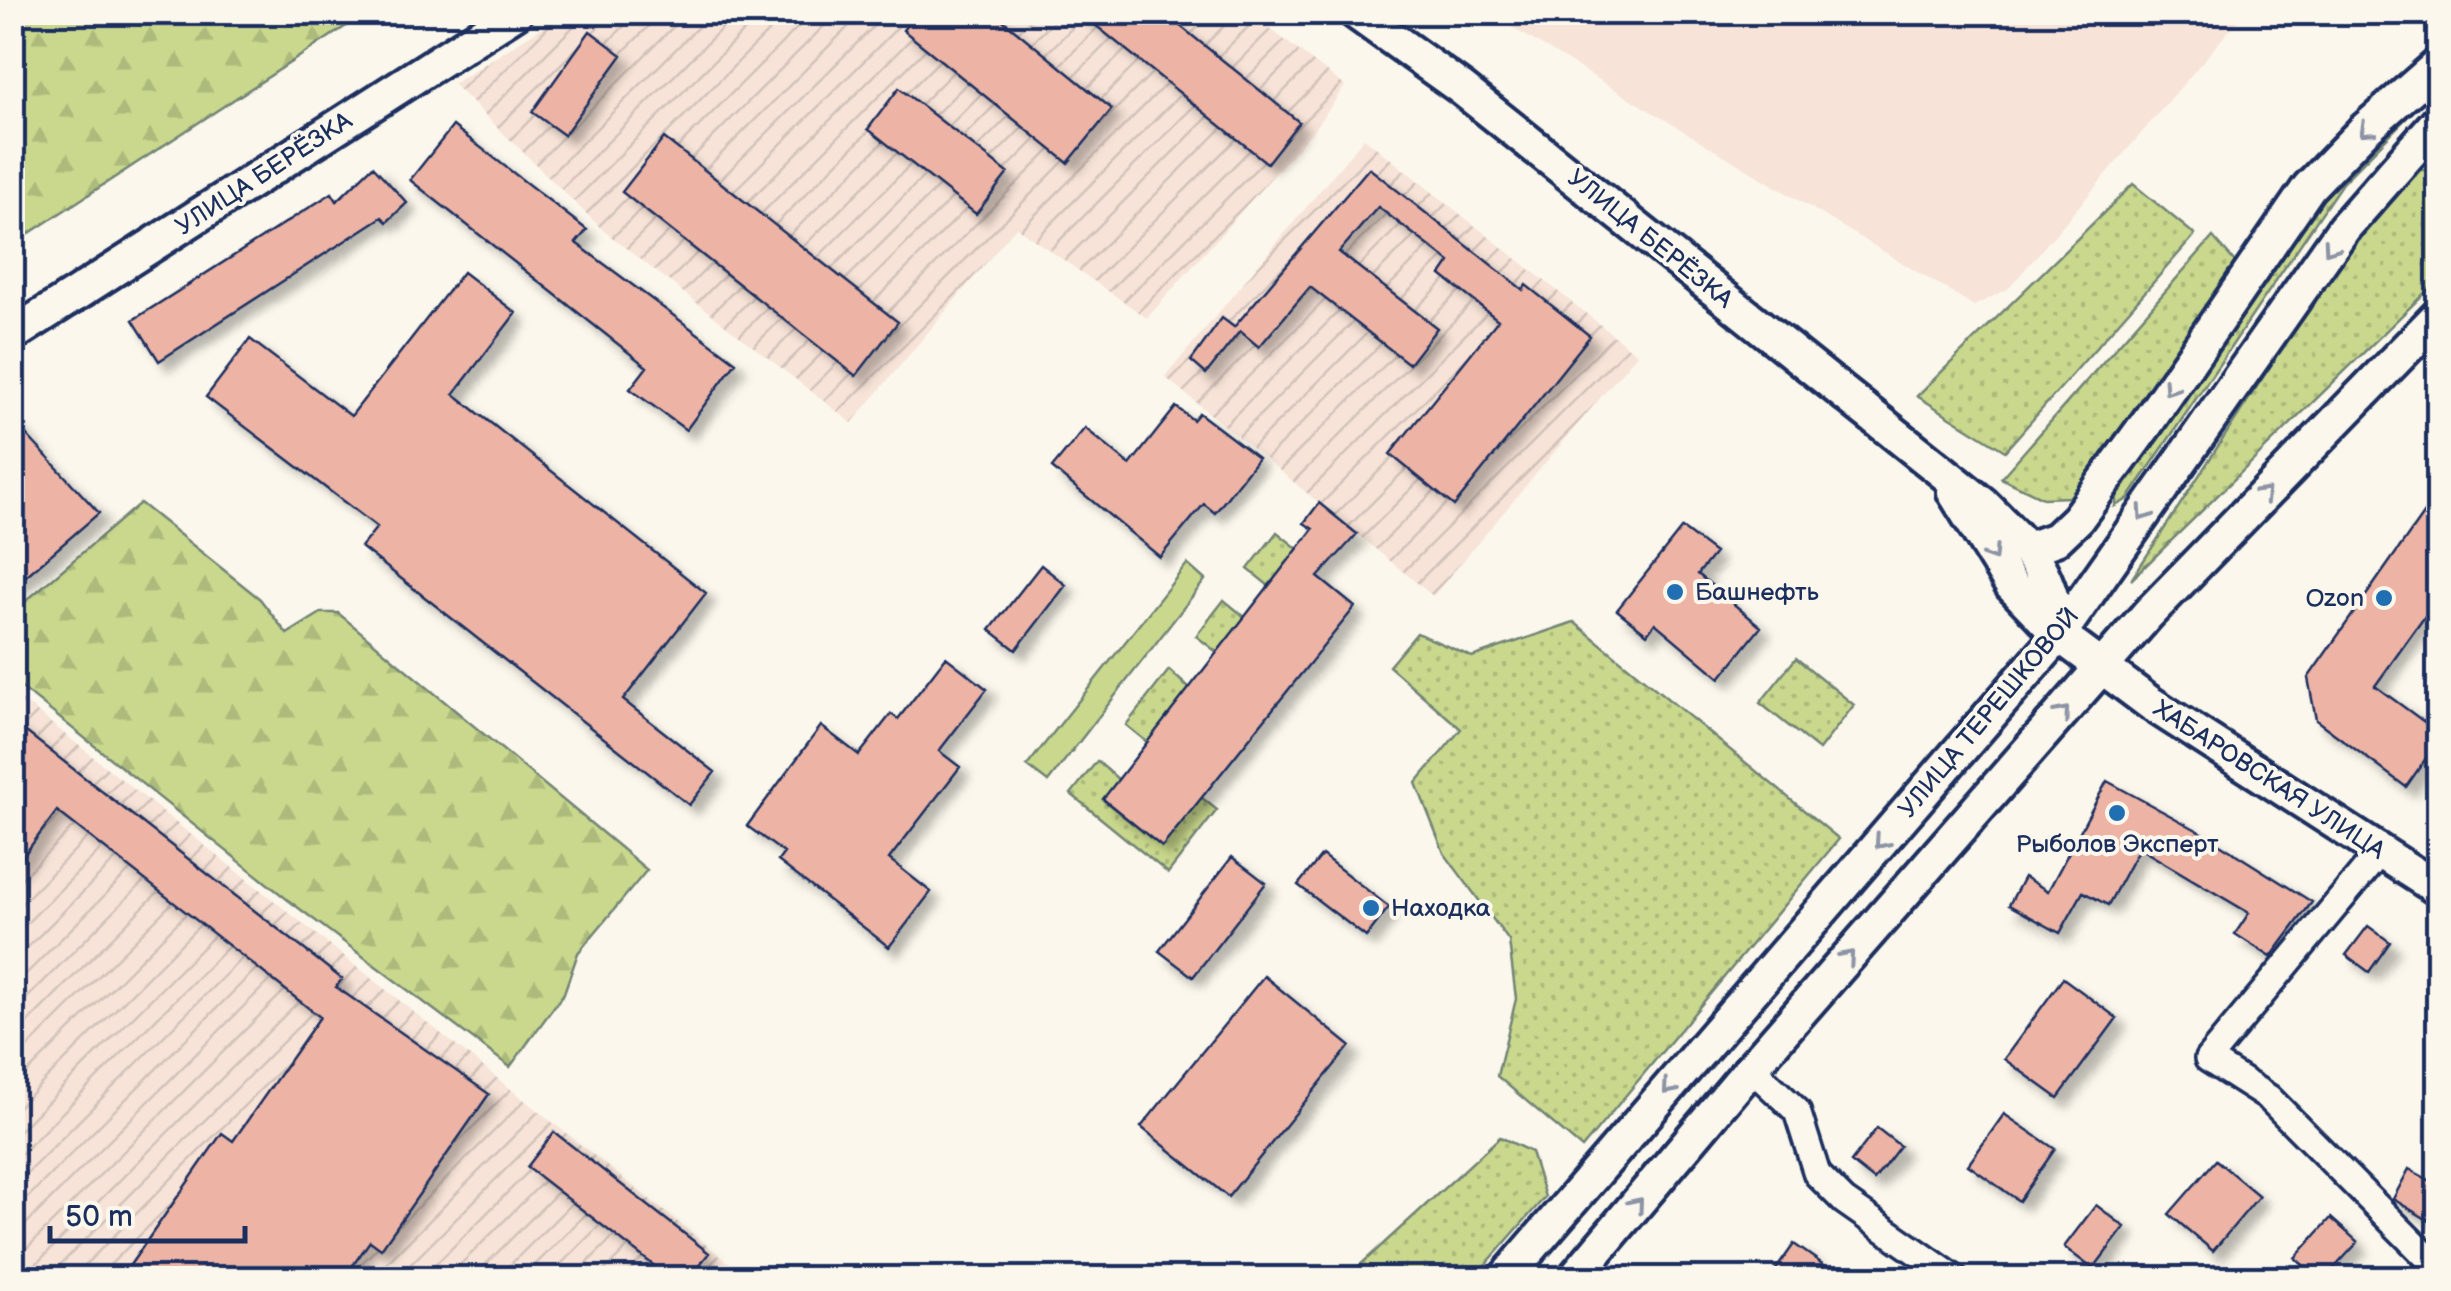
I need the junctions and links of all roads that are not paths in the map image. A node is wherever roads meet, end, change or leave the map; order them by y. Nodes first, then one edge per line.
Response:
1 (516, 12) edge
2 (1355, 12) edge
3 (2438, 65) edge
4 (2438, 121) edge
5 (2425, 150) edge
6 (2438, 316) edge
7 (12, 335) edge
8 (1941, 471) junction
9 (2028, 549) junction
10 (2059, 636) junction
11 (2102, 668) junction
12 (2380, 852) junction
13 (2438, 889) edge
14 (1751, 1068) junction
15 (2438, 1268) edge
16 (1505, 1278) edge
17 (1574, 1278) edge
18 (1954, 1278) edge

1 - 7 main road, УЛИЦА БЕРЁЗКА
2 - 8 main road, УЛИЦА БЕРЁЗКА
3 -> 9 main road
4 - 5 main road, УЛИЦА ТЕРЕШКОВОЙ
5 -> 10 main road, УЛИЦА ТЕРЕШКОВОЙ
11 -> 6 main road, УЛИЦА ТЕРЕШКОВОЙ
8 - 9 main road, УЛИЦА БЕРЁЗКА
8 -> 10 main road, УЛИЦА БЕРЁЗКА
9 - 10 main road, УЛИЦА БЕРЁЗКА
10 - 11 main road, УЛИЦА БЕРЁЗКА
10 -> 16 main road, УЛИЦА ТЕРЕШКОВОЙ
11 - 12 main road, ХАБАРОВСКАЯ УЛИЦА
14 -> 11 main road, УЛИЦА ТЕРЕШКОВОЙ
12 - 13 main road, ХАБАРОВСКАЯ УЛИЦА
12 - 15 street
17 -> 14 main road, УЛИЦА ТЕРЕШКОВОЙ
14 - 18 street

